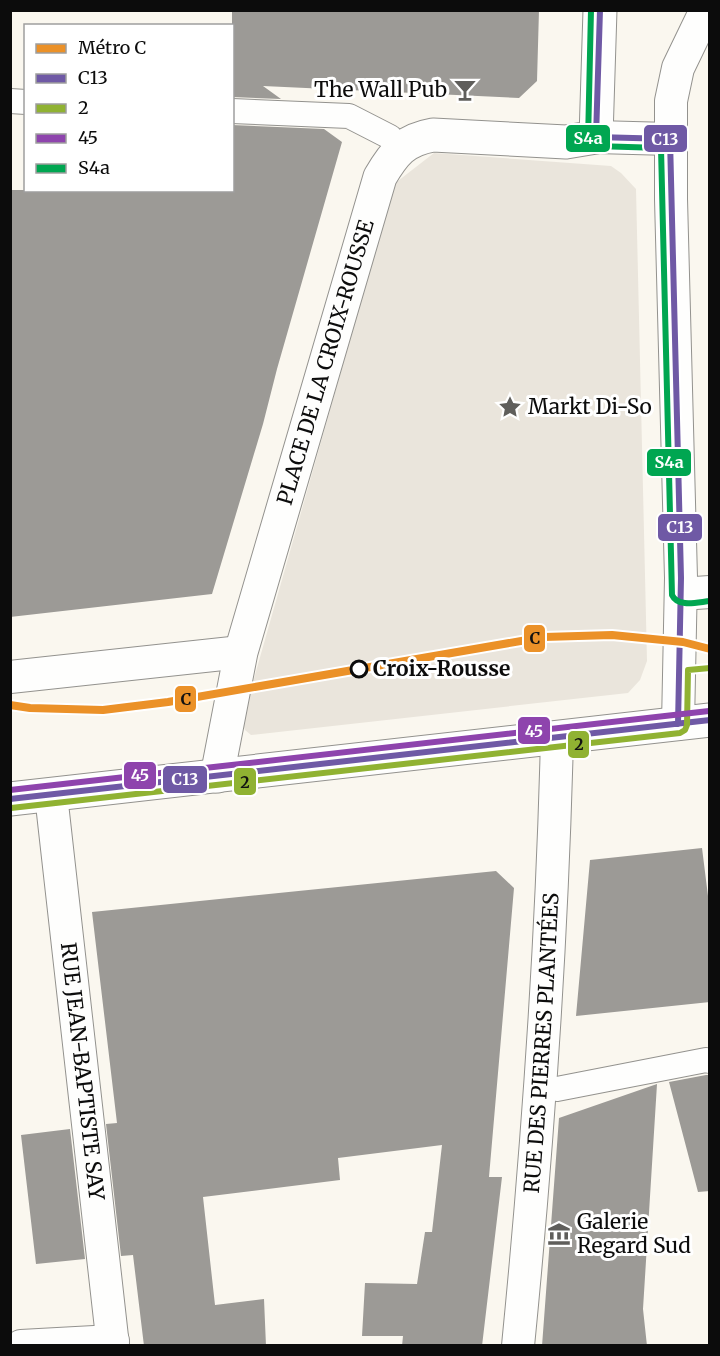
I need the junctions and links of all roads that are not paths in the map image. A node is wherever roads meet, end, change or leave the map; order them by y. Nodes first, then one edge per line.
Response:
1 (600, 10) edge
2 (706, 10) edge
3 (234, 111) edge
4 (596, 137) junction
5 (670, 139) junction
6 (398, 150) junction
7 (695, 593) edge
8 (241, 652) junction
9 (10, 677) edge
10 (694, 722) edge
11 (557, 738) junction
12 (217, 777) junction
13 (51, 795) junction
14 (10, 799) edge
15 (710, 1061) edge
16 (557, 1089) dead end
17 (113, 1343) edge
18 (21, 1346) edge
19 (519, 1346) edge

1 - 4 street
2 - 5 street
3 - 6 street
4 - 5 street, PLACE DE LA CROIX-ROUSSE
4 - 6 street, PLACE DE LA CROIX-ROUSSE
5 - 7 street
6 - 8 street, PLACE DE LA CROIX-ROUSSE
7 - 10 street
8 - 9 street
8 - 12 street, PLACE DE LA CROIX-ROUSSE
10 - 11 street
11 - 12 street
11 - 19 street, RUE DES PIERRES PLANTÉES
12 - 13 street
13 - 14 street
13 - 17 street, RUE JEAN-BAPTISTE SAY
15 - 16 street
17 - 18 street

